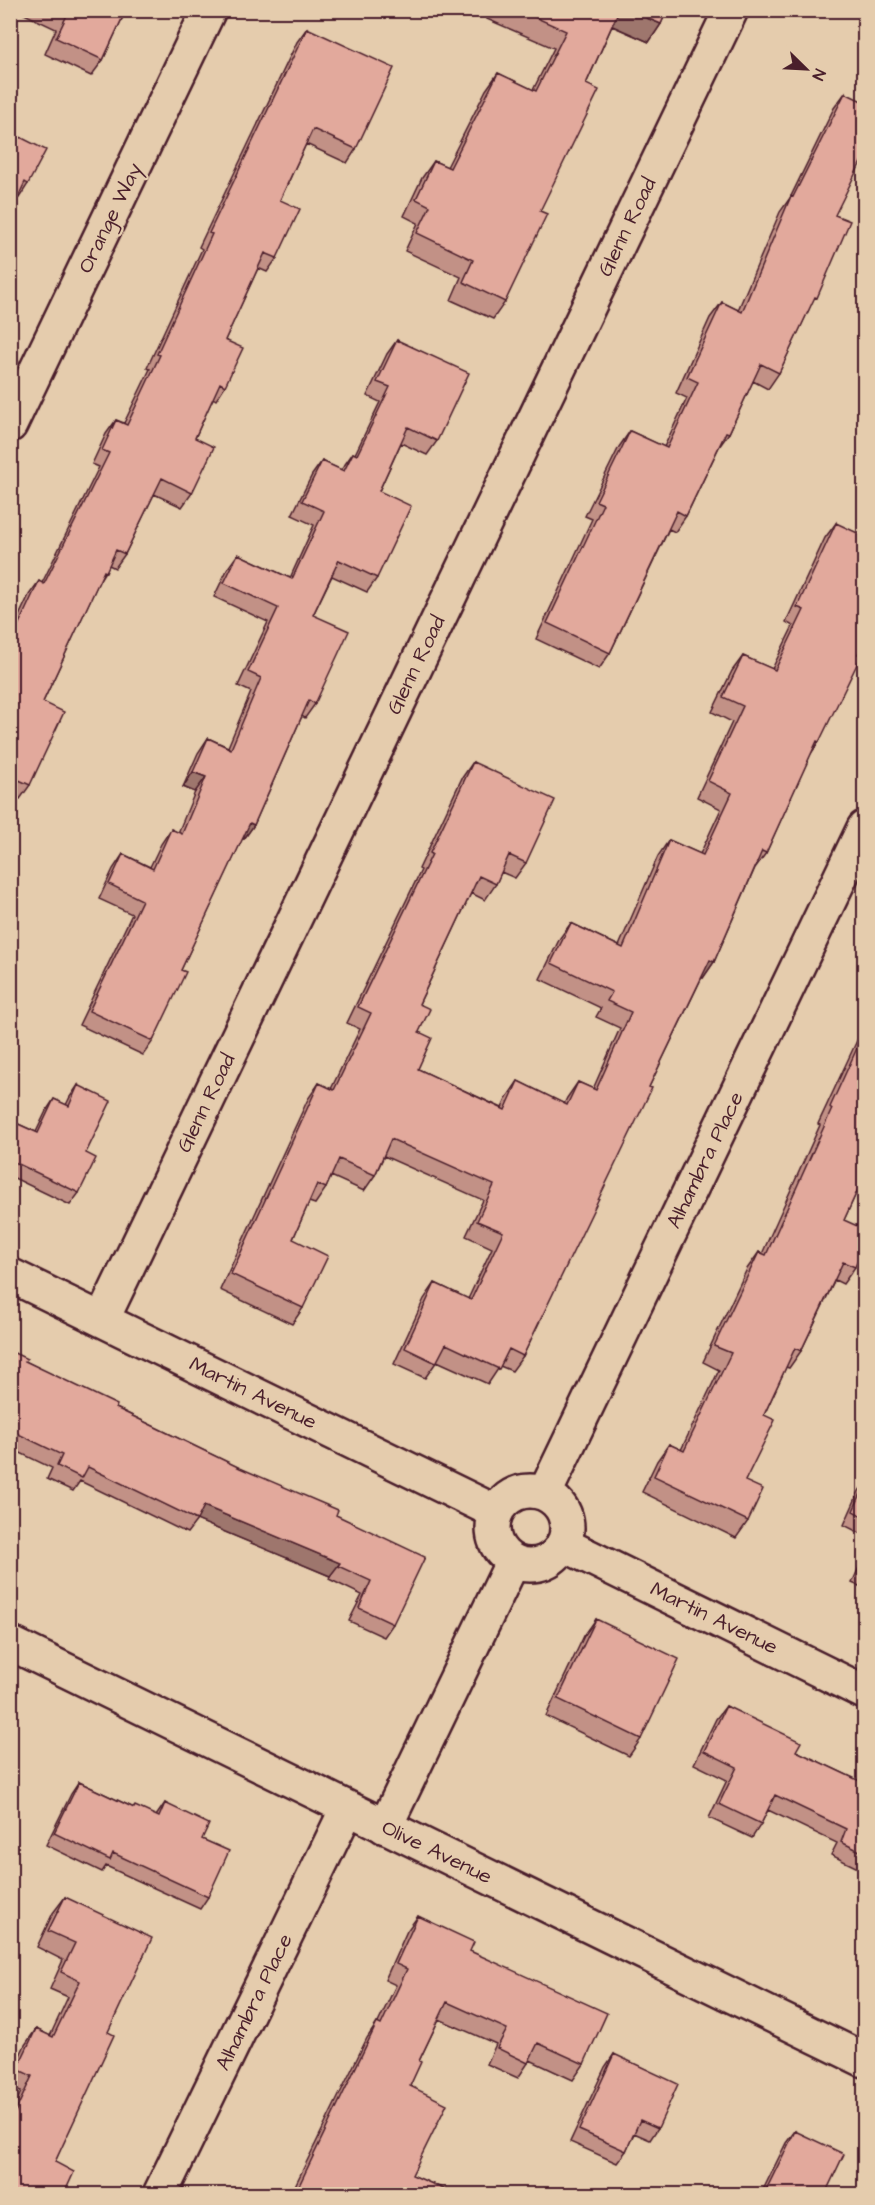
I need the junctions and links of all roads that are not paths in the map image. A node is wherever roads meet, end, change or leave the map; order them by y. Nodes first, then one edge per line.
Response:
1 (209, 10) edge
2 (731, 10) edge
3 (10, 425) edge
4 (864, 828) edge
5 (10, 1275) edge
6 (102, 1320) junction
7 (545, 1493) junction
8 (496, 1512) junction
9 (563, 1544) junction
10 (513, 1561) junction
11 (10, 1643) edge
12 (864, 1692) edge
13 (348, 1809) junction
14 (385, 1827) junction
15 (864, 2060) edge
16 (160, 2194) edge

1 - 3 street, Orange Way
2 - 6 street, Glenn Road
4 - 7 street, Alhambra Place
5 - 6 street, Martin Avenue
6 - 8 street, Martin Avenue
7 - 8 street
7 - 9 street
8 - 10 street
9 - 10 street
9 - 12 street, Martin Avenue
10 - 14 street
11 - 13 street, Olive Avenue
13 - 14 street, Olive Avenue
13 - 16 street, Alhambra Place
14 - 15 street, Olive Avenue

